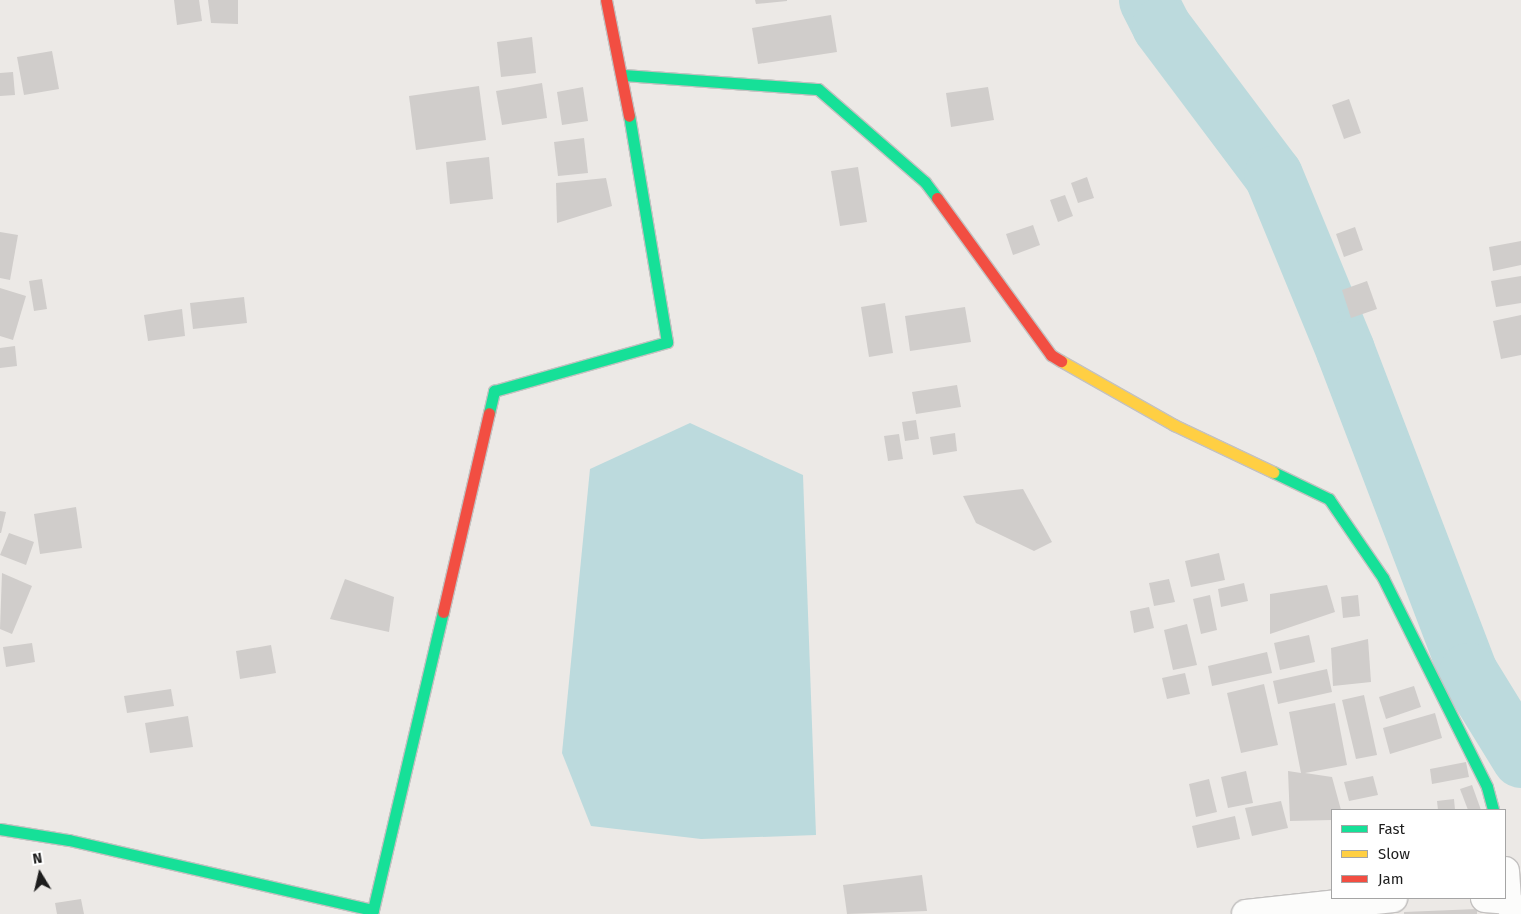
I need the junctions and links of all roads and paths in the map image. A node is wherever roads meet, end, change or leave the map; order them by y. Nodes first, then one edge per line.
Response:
1 (606, 0) edge
2 (622, 75) junction
3 (1493, 809) edge
4 (0, 829) edge
5 (1384, 899) edge
6 (375, 913) edge
7 (1246, 914) edge

1 - 2 street
2 - 3 street
2 - 6 street
4 - 6 street
5 - 7 street

